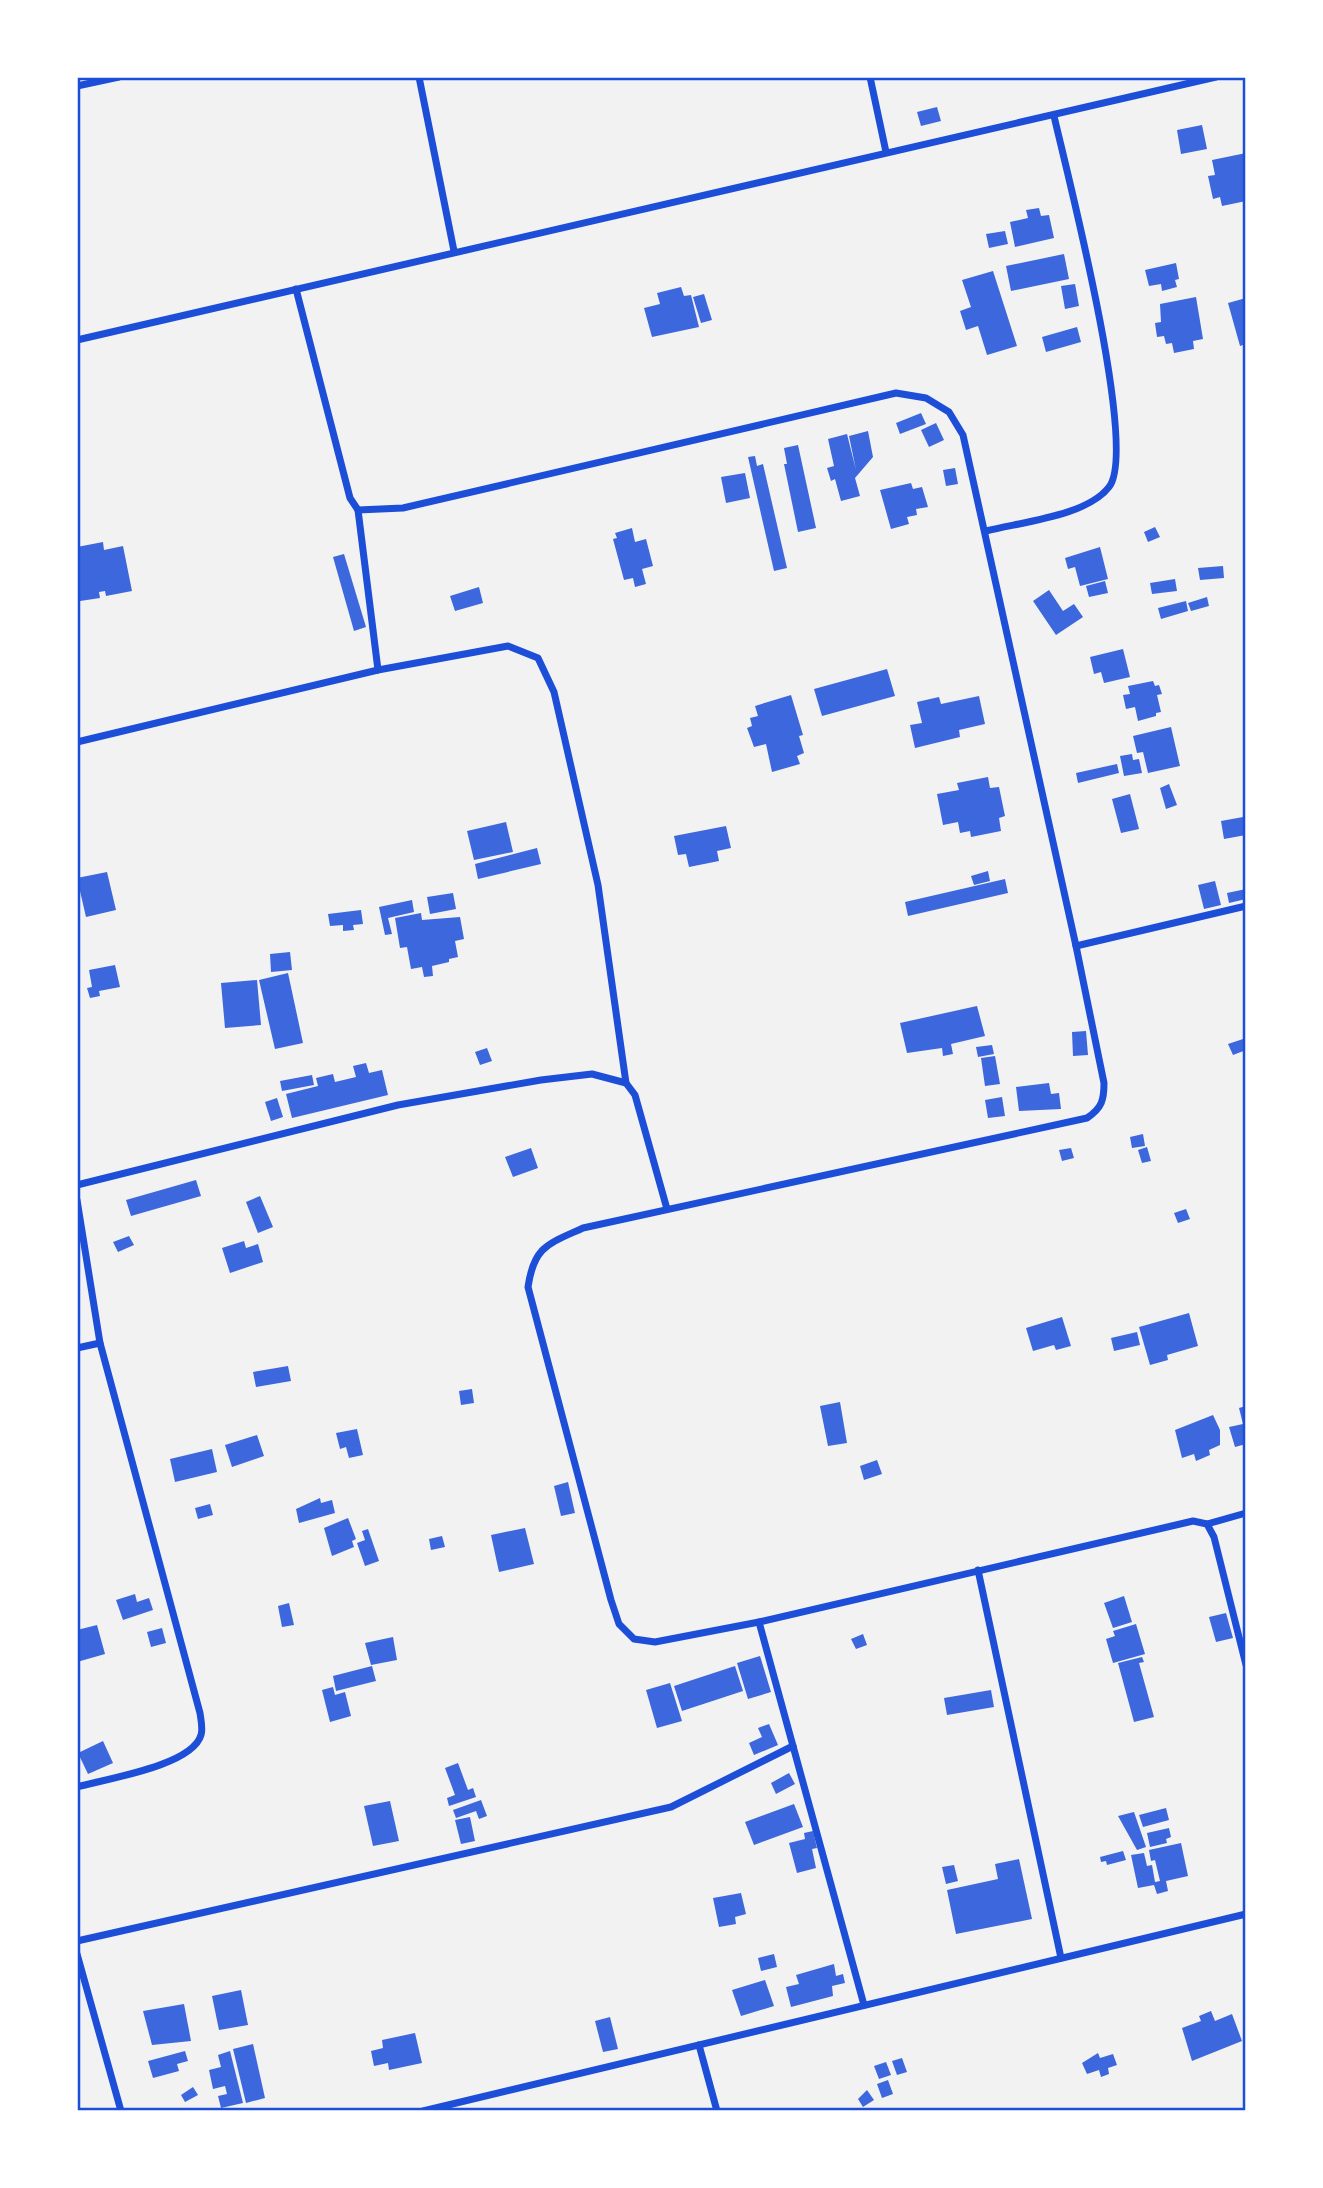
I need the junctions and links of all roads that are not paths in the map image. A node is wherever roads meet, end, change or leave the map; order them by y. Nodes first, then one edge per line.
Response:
1 (120, 77) edge
2 (419, 77) edge
3 (870, 77) edge
4 (1216, 77) edge
5 (77, 86) edge
6 (1054, 116) junction
7 (886, 152) junction
8 (454, 251) junction
9 (296, 289) junction
10 (77, 340) edge
11 (358, 510) junction
12 (986, 531) junction
13 (377, 670) junction
14 (77, 742) edge
15 (1246, 906) edge
16 (1076, 946) junction
17 (626, 1083) junction
18 (77, 1185) edge
19 (77, 1200) edge
20 (667, 1209) junction
21 (100, 1343) junction
22 (77, 1348) edge
23 (1246, 1513) edge
24 (1207, 1524) junction
25 (978, 1570) junction
26 (759, 1622) junction
27 (1246, 1665) edge
28 (793, 1746) junction
29 (77, 1787) edge
30 (1246, 1913) edge
31 (77, 1941) edge
32 (77, 1954) edge
33 (1061, 1958) junction
34 (864, 2005) junction
35 (699, 2045) junction
36 (121, 2111) edge
37 (423, 2111) edge
38 (717, 2111) edge

1 - 5 street
2 - 8 street
3 - 7 street
4 - 6 street
6 - 7 street
6 - 12 street
7 - 8 street
8 - 9 street
9 - 10 street
9 - 11 street
11 - 12 street
11 - 13 street
12 - 16 street
13 - 14 street
13 - 17 street
15 - 16 street
16 - 20 street
17 - 18 street
17 - 20 street
19 - 21 street
20 - 26 street
21 - 22 street
21 - 29 street
23 - 24 street
24 - 25 street
24 - 27 street
25 - 26 street
25 - 33 street
26 - 28 street
28 - 31 street
28 - 34 street
30 - 33 street
32 - 36 street
33 - 34 street
34 - 35 street
35 - 37 street
35 - 38 street

